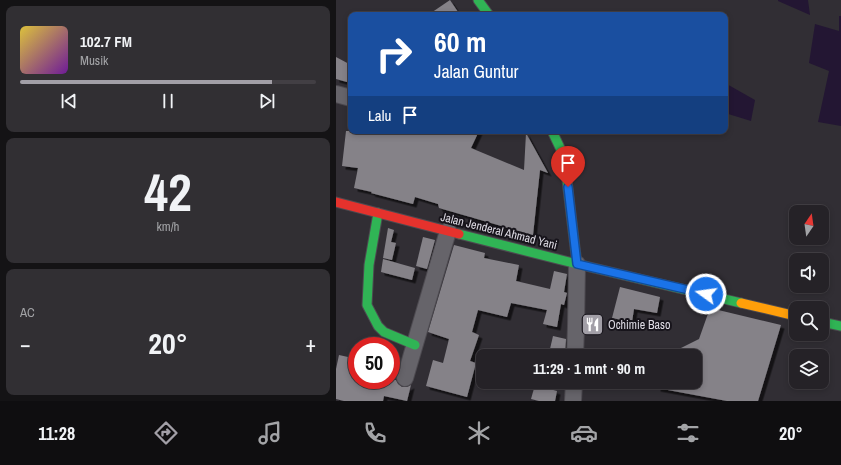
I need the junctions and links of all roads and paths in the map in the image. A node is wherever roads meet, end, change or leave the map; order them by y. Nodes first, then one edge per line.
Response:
1 (478, 0) edge
2 (487, 12) edge
3 (336, 94) edge
4 (348, 97) edge
5 (553, 134) edge
6 (336, 202) edge
7 (378, 213) junction
8 (448, 231) junction
9 (577, 264) junction
10 (789, 314) edge
11 (829, 323) edge
12 (841, 326) edge
13 (415, 345) junction
14 (575, 349) edge
15 (405, 378) dead end
16 (574, 389) edge
17 (573, 401) edge

1 - 2 main road
3 - 4 street
5 - 9 main road
6 - 7 main road, Jalan Jenderal Ahmad Yani
7 - 8 main road, Jalan Jenderal Ahmad Yani
7 - 13 main road
8 - 9 main road, Jalan Jenderal Ahmad Yani
8 - 13 street
9 - 10 main road, Jalan Jenderal Ahmad Yani
9 - 14 street
11 - 12 main road
13 - 15 street
16 - 17 street

